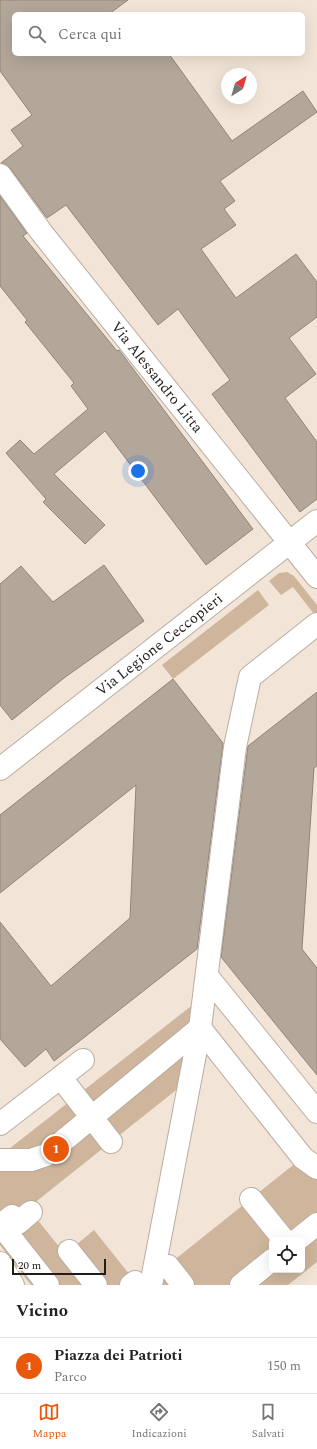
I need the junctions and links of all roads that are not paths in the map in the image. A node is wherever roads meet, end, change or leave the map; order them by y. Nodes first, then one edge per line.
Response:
1 (0, 175) edge
2 (317, 521) edge
3 (289, 541) junction
4 (317, 577) edge
5 (317, 624) edge
6 (0, 768) edge
7 (207, 976) junction
8 (200, 1028) junction
9 (83, 1060) dead end
10 (61, 1078) junction
11 (317, 1112) edge
12 (91, 1118) junction
13 (0, 1124) edge
14 (111, 1142) dead end
15 (0, 1160) edge
16 (317, 1168) edge
17 (251, 1199) dead end
18 (31, 1212) dead end
19 (0, 1224) edge
20 (317, 1224) edge
21 (282, 1237) edge
22 (301, 1237) edge
23 (69, 1251) dead end
24 (269, 1262) edge
25 (0, 1263) edge
26 (168, 1266) dead end
27 (139, 1284) edge
28 (13, 1285) edge
29 (48, 1285) edge
30 (96, 1285) edge
31 (184, 1285) edge
32 (241, 1285) edge

1 - 3 street, Via Alessandro Litta
2 - 3 street, Via Legione Ceccopieri
3 - 4 street, Via Alessandro Litta
3 - 6 street, Via Legione Ceccopieri
5 - 7 street
7 - 8 street
7 - 11 street
8 - 12 street
8 - 16 street
8 - 27 street
9 - 10 street
10 - 12 street
10 - 13 street
12 - 14 street
12 - 15 street
17 - 21 street
18 - 19 street
19 - 29 street
20 - 22 street
23 - 30 street
24 - 32 street
25 - 28 street
26 - 31 street

